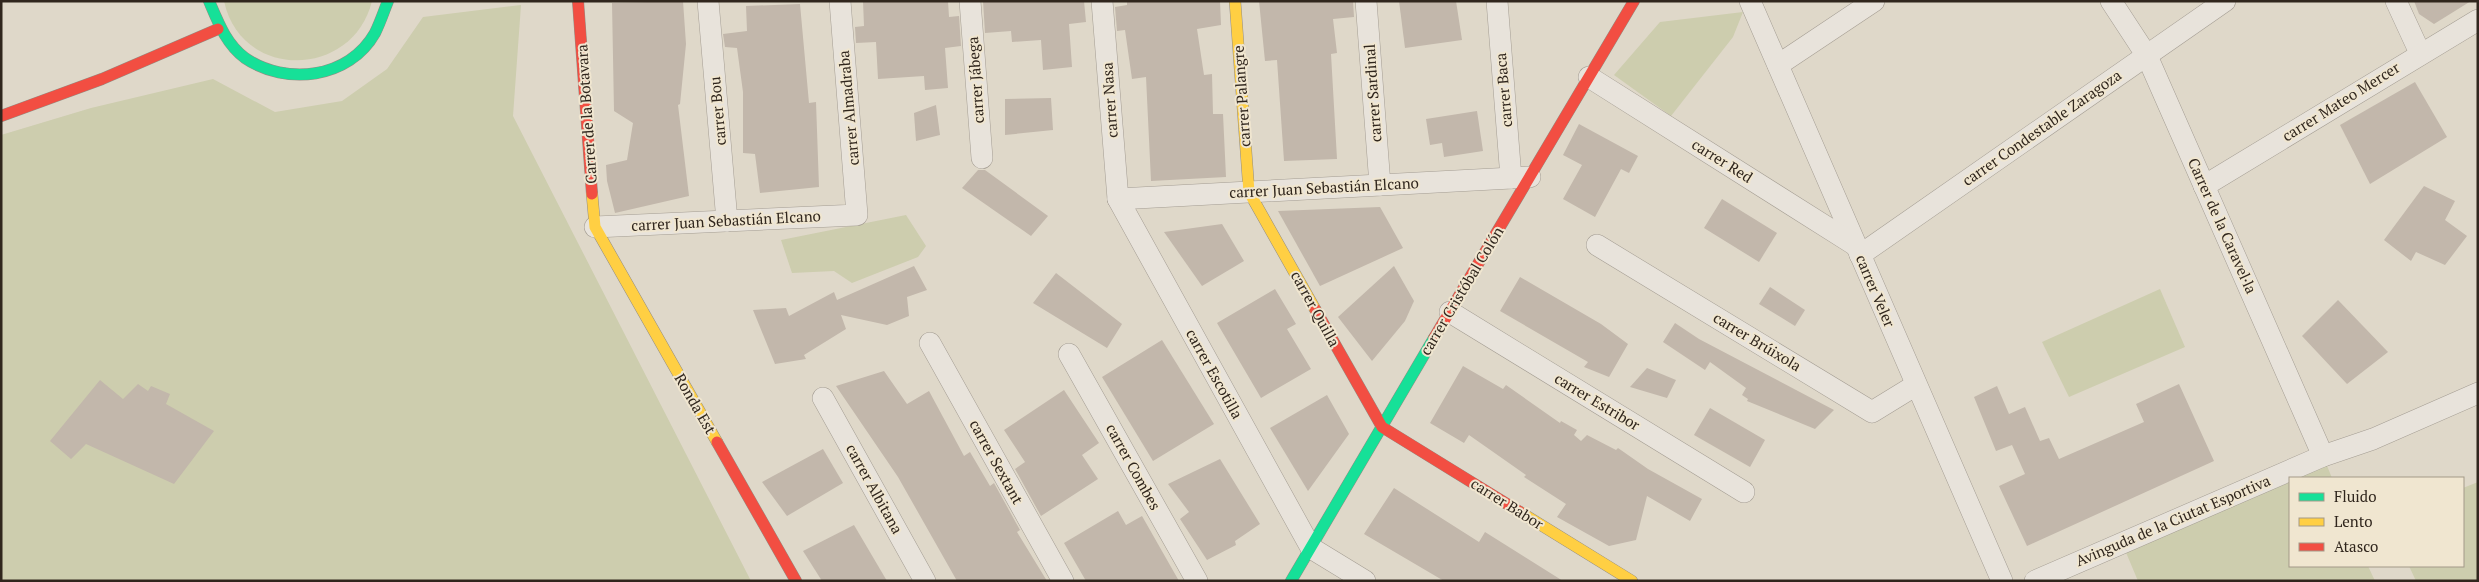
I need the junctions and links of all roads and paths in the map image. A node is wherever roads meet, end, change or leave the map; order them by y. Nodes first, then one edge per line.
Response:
1 (208, 1) edge
2 (388, 1) edge
3 (578, 1) edge
4 (708, 1) edge
5 (840, 1) edge
6 (970, 1) edge
7 (1102, 1) edge
8 (1235, 1) edge
9 (1366, 1) edge
10 (1497, 1) edge
11 (1634, 1) edge
12 (1750, 1) edge
13 (1874, 1) edge
14 (2111, 1) edge
15 (2225, 1) edge
16 (2396, 1) edge
17 (2478, 20) edge
18 (218, 29) junction
19 (2420, 53) junction
20 (2147, 56) junction
21 (1778, 64) junction
22 (1590, 77) junction
23 (1, 116) edge
24 (982, 158) dead end
25 (1520, 178) junction
26 (1380, 185) junction
27 (2204, 186) junction
28 (1249, 192) junction
29 (1118, 199) junction
30 (857, 215) joint
31 (727, 221) junction
32 (595, 227) junction
33 (1597, 245) dead end
34 (1858, 250) junction
35 (1450, 312) junction
36 (930, 343) dead end
37 (1069, 354) dead end
38 (1916, 385) junction
39 (2478, 393) edge
40 (823, 398) dead end
41 (1382, 427) junction
42 (2323, 456) junction
43 (1744, 492) dead end
44 (1311, 548) junction
45 (796, 581) edge
46 (925, 581) edge
47 (1063, 581) edge
48 (1197, 581) edge
49 (1291, 581) edge
50 (1365, 581) edge
51 (1632, 581) edge
52 (2002, 581) edge
53 (2035, 581) edge

1 - 18 street
2 - 18 street
3 - 32 street, Carrer de la Botavara
4 - 31 street, carrer Bou
5 - 30 street, carrer Almadraba
6 - 24 street, carrer Jábega
7 - 29 street, carrer Nasa
8 - 28 street, carrer Palangre
9 - 26 street, carrer Sardinal
10 - 25 street, carrer Baca
11 - 22 street, carrer Cristóbal Colón
12 - 21 street, carrer Veler
13 - 21 street
14 - 20 street, Carrer de la Caravel·la
15 - 20 street, carrer Condestable Zaragoza
16 - 19 street
17 - 19 street, carrer Mateo Mercer
18 - 23 street
19 - 27 street, carrer Mateo Mercer
20 - 27 street, Carrer de la Caravel·la
20 - 34 street, carrer Condestable Zaragoza
21 - 34 street, carrer Veler
22 - 25 street, carrer Cristóbal Colón
22 - 34 street, carrer Red
25 - 26 street, carrer Juan Sebastián Elcano
25 - 35 street, carrer Cristóbal Colón
26 - 28 street, carrer Juan Sebastián Elcano
27 - 42 street, Carrer de la Caravel·la
28 - 29 street, carrer Juan Sebastián Elcano
28 - 41 street, carrer Quilla
29 - 44 street, carrer Escotilla
30 - 31 street, carrer Juan Sebastián Elcano
31 - 32 street, carrer Juan Sebastián Elcano
32 - 45 street, Ronda Est
33 - 38 street, carrer Brúixola
34 - 38 street, carrer Veler
35 - 41 street, carrer Cristóbal Colón
35 - 43 street, carrer Estribor
36 - 47 street, carrer Sextant
37 - 48 street, carrer Combes
38 - 52 street, carrer Veler
39 - 42 street, Avinguda de la Ciutat Esportiva
40 - 46 street, carrer Albitana
41 - 44 street, carrer Cristóbal Colón
41 - 51 street, carrer Babor
42 - 53 street, Avinguda de la Ciutat Esportiva
44 - 49 street, carrer Cristóbal Colón
44 - 50 street

